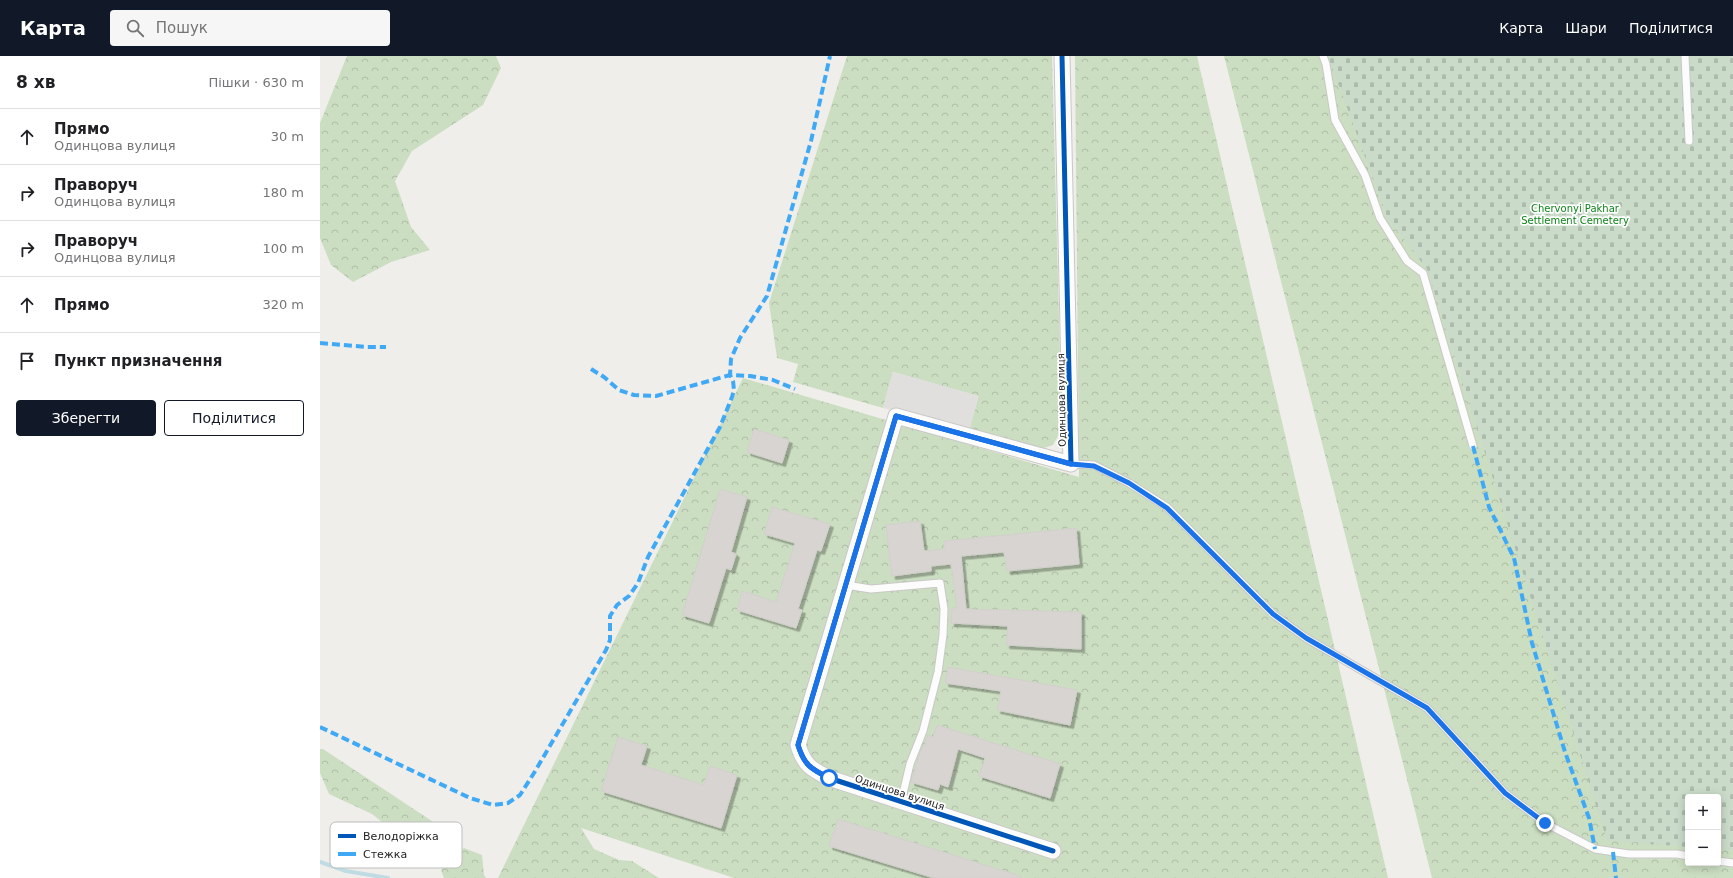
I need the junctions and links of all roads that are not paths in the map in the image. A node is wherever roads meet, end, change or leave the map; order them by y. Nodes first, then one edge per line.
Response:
1 (1062, 56) edge
2 (1323, 56) edge
3 (1685, 56) edge
4 (1689, 141) dead end
5 (1473, 446) dead end
6 (1071, 464) junction
7 (846, 585) junction
8 (901, 802) junction
9 (1053, 851) dead end
10 (1685, 855) edge
11 (1721, 862) edge
12 (1733, 864) edge

1 - 6 street, Одинцова вулиця
2 - 5 lane
3 - 4 lane
6 - 7 street, Одинцова вулиця
6 - 10 lane
7 - 8 street, Одинцова вулиця
7 - 8 lane
8 - 9 street, Одинцова вулиця
11 - 12 lane

